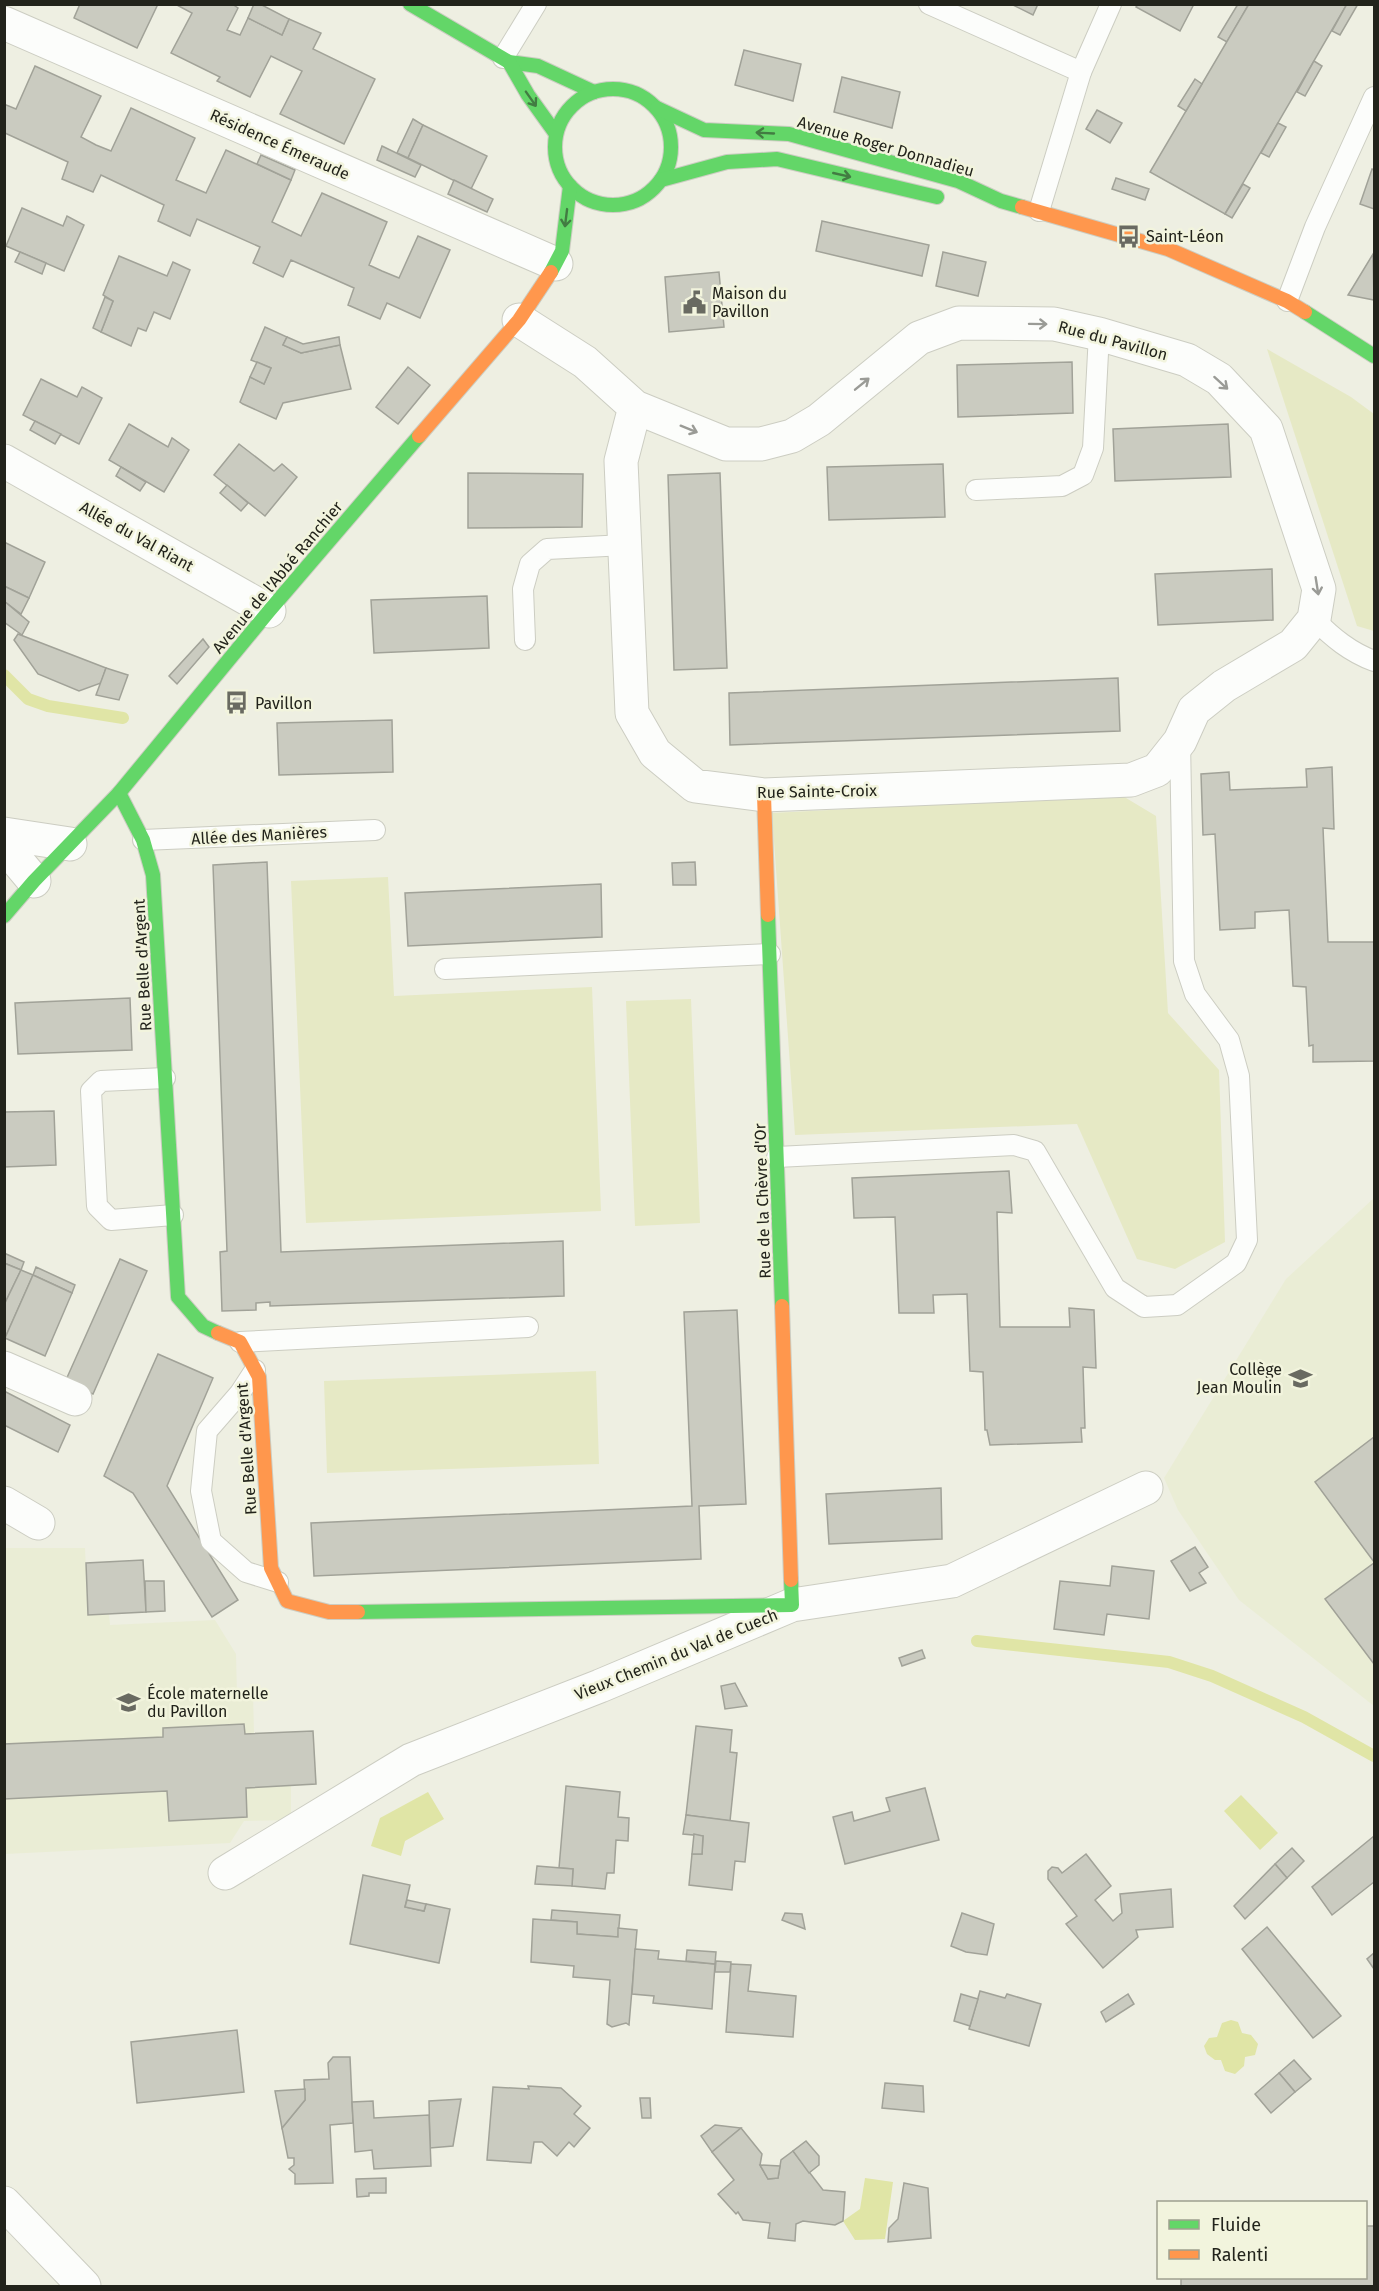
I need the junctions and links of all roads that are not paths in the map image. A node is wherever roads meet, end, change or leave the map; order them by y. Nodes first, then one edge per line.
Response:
1 (410, 4) edge
2 (536, 4) edge
3 (929, 4) edge
4 (1111, 4) edge
5 (4, 23) edge
6 (506, 60) junction
7 (1081, 72) junction
8 (594, 92) junction
9 (1374, 97) edge
10 (657, 108) junction
11 (556, 134) junction
12 (661, 180) junction
13 (570, 186) junction
14 (1001, 201) junction
15 (618, 205) junction
16 (1039, 211) junction
17 (602, 218) dead end
18 (578, 237) dead end
19 (559, 257) junction
20 (1287, 301) junction
21 (519, 320) junction
22 (1099, 334) junction
23 (1374, 356) edge
24 (635, 407) junction
25 (4, 461) edge
26 (976, 490) dead end
27 (625, 545) junction
28 (269, 611) junction
29 (1314, 620) junction
30 (525, 640) dead end
31 (1374, 661) edge
32 (1180, 741) junction
33 (119, 793) junction
34 (764, 795) junction
35 (375, 830) dead end
36 (4, 834) edge
37 (143, 840) junction
38 (70, 844) junction
39 (4, 845) edge
40 (34, 881) junction
41 (4, 916) edge
42 (770, 954) junction
43 (446, 969) dead end
44 (165, 1078) junction
45 (777, 1157) junction
46 (173, 1215) junction
47 (528, 1327) dead end
48 (240, 1342) junction
49 (4, 1368) edge
50 (255, 1370) junction
51 (75, 1400) dead end
52 (1146, 1488) dead end
53 (4, 1503) edge
54 (39, 1523) dead end
55 (278, 1582) junction
56 (792, 1605) junction
57 (225, 1873) dead end
58 (4, 2203) edge
59 (84, 2286) edge

1 - 6 street
2 - 6 lane
3 - 7 lane
4 - 7 lane
5 - 19 street, Résidence Émeraude
6 - 8 street
6 -> 11 street
7 - 16 lane
8 - 10 street
8 - 11 street
9 - 20 lane
10 - 12 street
14 -> 10 street, Avenue Roger Donnadieu
11 - 13 street
12 -> 14 street, Avenue Roger Donnadieu
12 - 15 street
13 - 15 street
13 -> 19 street, Avenue de l'Abbé Ranchier
14 - 16 street, Avenue Roger Donnadieu
15 - 17 street
16 - 20 street, Avenue Roger Donnadieu
18 - 19 street, Avenue de l'Abbé Ranchier
19 - 21 street, Avenue de l'Abbé Ranchier
20 - 23 street, Avenue Roger Donnadieu
21 - 24 street
21 - 28 street, Avenue de l'Abbé Ranchier
24 -> 22 street, Rue du Pavillon
22 - 26 lane
22 -> 29 street, Rue du Pavillon
24 - 27 street, Rue Sainte-Croix
25 - 28 street, Allée du Val Riant
27 - 30 lane
27 - 34 street, Rue Sainte-Croix
28 - 33 street, Avenue de l'Abbé Ranchier
29 - 31 lane
29 - 32 street, Rue Sainte-Croix
32 - 34 street, Rue Sainte-Croix
32 - 45 lane
33 - 37 street, Rue Belle d'Argent
33 - 38 street, Avenue de l'Abbé Ranchier
34 - 42 street, Rue de la Chèvre d'Or
35 - 37 lane, Allée des Manières
36 - 38 street
37 - 44 street, Rue Belle d'Argent
38 - 40 street, Avenue de l'Abbé Ranchier
39 - 40 street
40 - 41 street, Avenue de l'Abbé Ranchier
42 - 43 lane
42 - 45 street, Rue de la Chèvre d'Or
44 - 46 street, Rue Belle d'Argent
44 - 46 lane
45 - 56 street, Rue de la Chèvre d'Or
46 - 48 street, Rue Belle d'Argent
47 - 48 lane
48 - 50 street, Rue Belle d'Argent
49 - 51 street
50 - 55 street, Rue Belle d'Argent
50 - 55 lane
52 - 56 street, Vieux Chemin du Val de Cuech
53 - 54 street
55 - 56 street, Rue Belle d'Argent
56 - 57 street, Vieux Chemin du Val de Cuech
58 - 59 street

